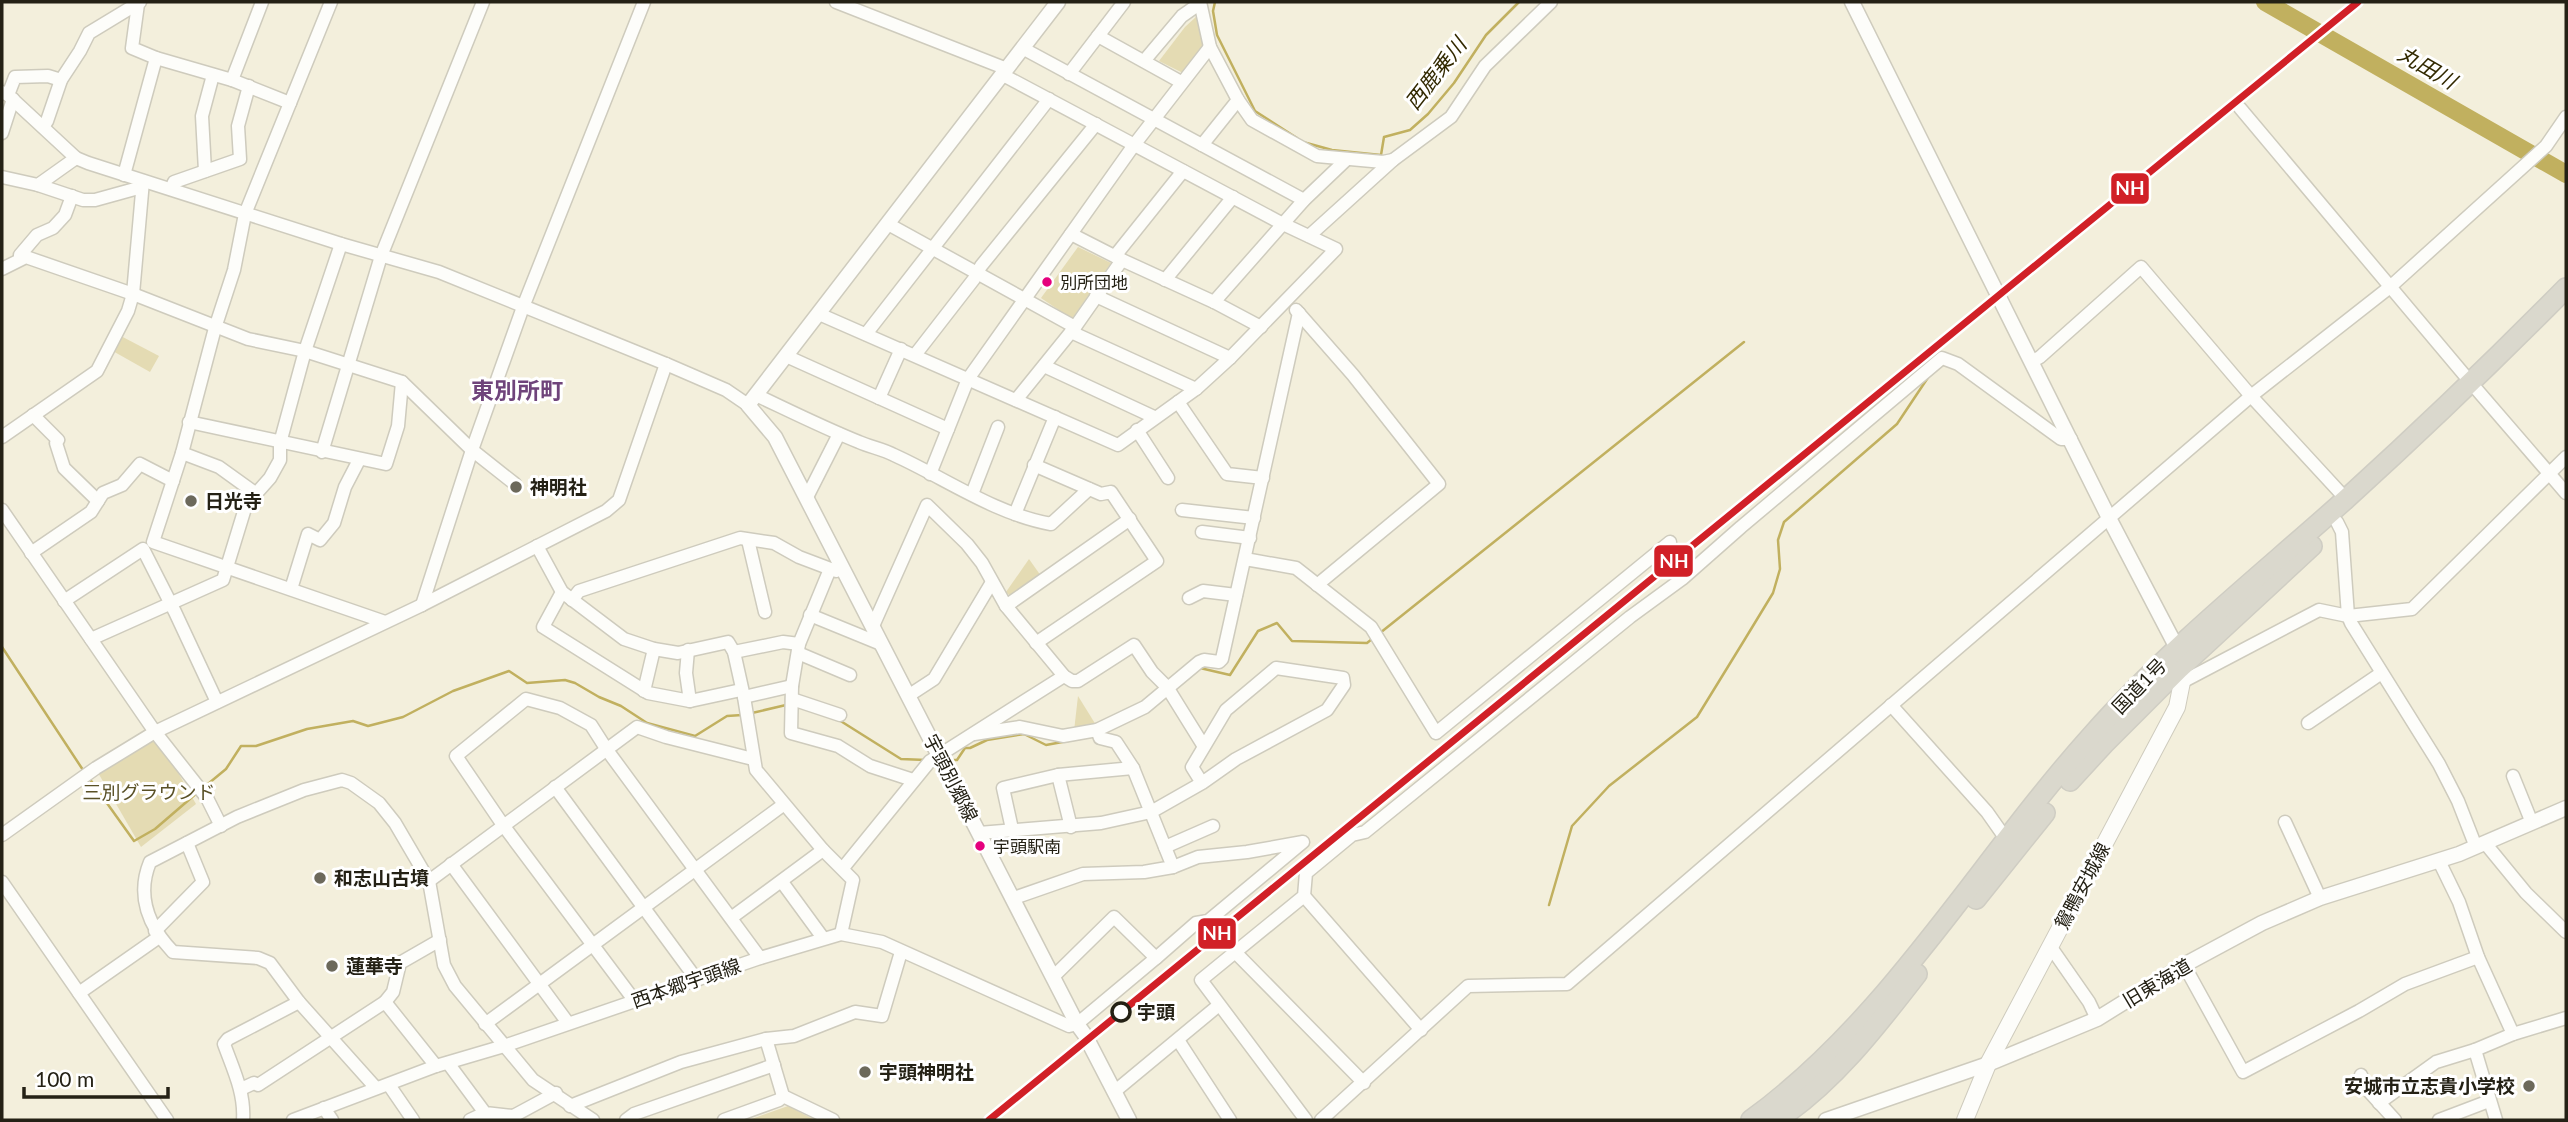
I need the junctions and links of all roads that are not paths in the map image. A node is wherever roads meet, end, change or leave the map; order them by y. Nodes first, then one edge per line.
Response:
1 (262, 2) edge
2 (331, 2) edge
3 (483, 2) edge
4 (644, 2) edge
5 (836, 2) edge
6 (1058, 2) edge
7 (1124, 2) edge
8 (1551, 2) edge
9 (1853, 2) edge
10 (139, 3) edge
11 (1199, 3) edge
12 (1098, 36) junction
13 (1210, 47) junction
14 (1024, 49) junction
15 (156, 58) junction
16 (1144, 61) junction
17 (1005, 72) junction
18 (1069, 74) junction
19 (213, 75) junction
20 (61, 80) junction
21 (232, 80) junction
22 (1181, 82) junction
23 (248, 86) junction
24 (8, 96) edge
25 (1049, 99) junction
26 (1238, 100) junction
27 (290, 103) junction
28 (2240, 108) dead end
29 (2566, 117) edge
30 (1153, 120) junction
31 (1096, 124) junction
32 (43, 127) junction
33 (2, 132) edge
34 (1134, 145) junction
35 (1202, 145) junction
36 (76, 158) junction
37 (1347, 159) junction
38 (1394, 160) junction
39 (205, 171) junction
40 (1184, 171) junction
41 (124, 175) junction
42 (2, 177) edge
43 (142, 184) junction
44 (38, 185) junction
45 (171, 189) junction
46 (72, 196) junction
47 (1233, 197) junction
48 (1304, 200) junction
49 (246, 214) junction
50 (888, 224) junction
51 (1283, 224) junction
52 (1071, 234) junction
53 (1309, 236) junction
54 (341, 244) junction
55 (934, 249) junction
56 (381, 256) junction
57 (1119, 258) junction
58 (20, 260) junction
59 (2, 270) edge
60 (977, 273) junction
61 (1166, 280) junction
62 (2390, 287) junction
63 (2566, 288) edge
64 (133, 294) junction
65 (1096, 296) junction
66 (1025, 299) junction
67 (1287, 299) junction
68 (1214, 302) junction
69 (2566, 304) edge
70 (523, 307) junction
71 (1299, 313) junction
72 (819, 314) junction
73 (1261, 327) junction
74 (215, 328) junction
75 (1073, 330) junction
76 (866, 334) junction
77 (901, 349) junction
78 (305, 351) junction
79 (915, 355) junction
80 (786, 356) junction
81 (1230, 358) junction
82 (2033, 361) junction
83 (666, 364) junction
84 (348, 366) junction
85 (1044, 366) junction
86 (968, 379) junction
87 (402, 382) junction
88 (2475, 388) junction
89 (1196, 389) junction
90 (2251, 396) junction
91 (879, 398) junction
92 (752, 400) junction
93 (1016, 400) junction
94 (1178, 402) junction
95 (33, 415) junction
96 (1055, 417) junction
97 (1154, 417) junction
98 (189, 422) junction
99 (998, 427) dead end
100 (948, 429) junction
101 (1137, 430) junction
102 (839, 434) junction
103 (2, 437) edge
104 (2071, 439) junction
105 (280, 443) junction
106 (472, 450) junction
107 (322, 452) junction
108 (182, 453) junction
109 (2566, 457) edge
110 (359, 460) junction
111 (1034, 465) junction
112 (2550, 472) junction
113 (930, 474) junction
114 (1168, 478) dead end
115 (1263, 478) junction
116 (173, 481) junction
117 (515, 484) dead end
118 (1089, 489) junction
119 (255, 493) junction
120 (2566, 493) edge
121 (972, 494) junction
122 (807, 497) junction
123 (2346, 499) junction
124 (97, 501) junction
125 (2, 510) edge
126 (1182, 510) dead end
127 (1015, 514) junction
128 (1254, 518) junction
129 (2109, 518) junction
130 (1130, 519) junction
131 (2337, 522) junction
132 (1202, 532) dead end
133 (1250, 538) junction
134 (748, 540) junction
135 (1670, 542) dead end
136 (148, 545) junction
137 (537, 546) junction
138 (31, 553) junction
139 (1245, 559) junction
140 (227, 566) junction
141 (830, 569) junction
142 (846, 575) junction
143 (992, 582) junction
144 (1317, 585) junction
145 (291, 589) junction
146 (1236, 595) junction
147 (567, 596) junction
148 (1189, 598) dead end
149 (64, 601) junction
150 (172, 604) junction
151 (422, 604) junction
152 (1006, 606) junction
153 (765, 612) dead end
154 (810, 615) junction
155 (2348, 616) junction
156 (385, 622) junction
157 (873, 626) junction
158 (91, 639) junction
159 (1036, 643) junction
160 (881, 644) junction
161 (799, 648) junction
162 (2176, 648) junction
163 (654, 649) junction
164 (688, 650) junction
165 (734, 652) junction
166 (2380, 674) junction
167 (850, 675) dead end
168 (1064, 676) junction
169 (2180, 676) junction
170 (1167, 687) junction
171 (644, 691) junction
172 (792, 692) junction
173 (743, 693) junction
174 (908, 696) junction
175 (690, 701) junction
176 (217, 702) junction
177 (1891, 705) junction
178 (840, 715) dead end
179 (2308, 723) dead end
180 (155, 732) junction
181 (974, 734) junction
182 (1098, 734) junction
183 (1203, 745) junction
184 (607, 750) junction
185 (940, 755) junction
186 (754, 759) junction
187 (1133, 768) junction
188 (1058, 775) junction
189 (2513, 776) dead end
190 (913, 780) junction
191 (1202, 783) junction
192 (555, 787) junction
193 (783, 804) junction
194 (2566, 808) edge
195 (1151, 812) junction
196 (2285, 822) dead end
197 (2532, 823) junction
198 (503, 825) junction
199 (221, 826) junction
200 (1213, 826) dead end
201 (1071, 827) junction
202 (1012, 830) junction
203 (979, 833) junction
204 (2, 835) edge
205 (2006, 839) junction
206 (187, 844) junction
207 (2481, 845) junction
208 (1165, 847) junction
209 (823, 850) junction
210 (2439, 861) junction
211 (451, 864) junction
212 (1173, 867) junction
213 (843, 868) junction
214 (694, 870) junction
215 (429, 881) junction
216 (2, 882) edge
217 (782, 882) junction
218 (1304, 896) junction
219 (1014, 898) junction
220 (2320, 898) junction
221 (645, 908) junction
222 (731, 918) junction
223 (2566, 932) edge
224 (157, 934) junction
225 (841, 934) junction
226 (823, 938) junction
227 (439, 940) junction
228 (591, 946) junction
229 (2050, 946) junction
230 (901, 952) junction
231 (1235, 952) junction
232 (2478, 957) junction
233 (760, 958) junction
234 (1156, 958) junction
235 (2184, 965) junction
236 (1053, 978) junction
237 (697, 979) junction
238 (541, 985) junction
239 (79, 993) junction
240 (634, 1000) junction
241 (299, 1002) junction
242 (385, 1002) junction
243 (1219, 1005) junction
244 (2566, 1018) edge
245 (2098, 1019) junction
246 (568, 1023) junction
247 (485, 1024) junction
248 (1081, 1030) junction
249 (1421, 1030) junction
250 (2513, 1034) junction
251 (332, 1039) junction
252 (766, 1039) junction
253 (1178, 1040) junction
254 (504, 1046) junction
255 (2475, 1050) junction
256 (1988, 1064) junction
257 (442, 1065) junction
258 (774, 1065) junction
259 (2361, 1075) dead end
260 (1364, 1083) junction
261 (383, 1086) junction
262 (241, 1089) junction
263 (1114, 1092) junction
264 (556, 1093) junction
265 (783, 1096) junction
266 (2489, 1101) junction
267 (2379, 1103) junction
268 (570, 1106) junction
269 (324, 1108) junction
270 (485, 1113) junction
271 (1785, 1113) edge
272 (510, 1118) edge
273 (167, 1120) edge
274 (243, 1120) edge
275 (293, 1120) edge
276 (332, 1120) edge
277 (413, 1120) edge
278 (470, 1120) edge
279 (593, 1120) edge
280 (626, 1120) edge
281 (724, 1120) edge
282 (833, 1120) edge
283 (1129, 1120) edge
284 (1230, 1120) edge
285 (1306, 1120) edge
286 (1321, 1120) edge
287 (1751, 1120) edge
288 (1826, 1120) edge
289 (1965, 1120) edge
290 (2395, 1120) edge
291 (2439, 1120) edge
292 (2496, 1120) edge

1 - 21 street
2 - 27 street
3 - 56 street
4 - 70 street
5 - 17 street
6 - 14 street
7 - 12 street
8 - 38 street
9 - 82 street
10 - 15 street
10 - 20 street
11 - 13 street
11 - 16 street
12 - 16 street
12 - 18 street
13 - 22 street
13 - 26 street
14 - 17 street
14 - 18 street
15 - 19 street
15 - 41 street
16 - 22 street
17 - 25 street
17 - 50 street
18 - 30 street
19 - 21 street
19 - 39 street
20 - 24 street
20 - 32 street
21 - 23 street
22 - 30 street
23 - 27 street
23 - 39 street
24 - 32 street
24 - 33 street
25 - 31 street
25 - 55 street
26 - 35 street
26 - 37 street
27 - 49 street
28 - 62 street
29 - 62 street
30 - 34 street
30 - 35 street
31 - 34 street
31 - 60 street
32 - 36 street
34 - 40 street
34 - 52 street
35 - 48 street
36 - 41 street
36 - 44 street
37 - 38 street
37 - 48 street
38 - 53 street
39 - 45 street
40 - 47 street
40 - 57 street
41 - 43 street
42 - 44 street
43 - 45 street
43 - 46 street
43 - 64 street
44 - 46 street
45 - 49 street
46 - 58 street
47 - 51 street
47 - 61 street
48 - 51 street
49 - 54 street
49 - 74 street
50 - 55 street
50 - 72 street
51 - 53 street
51 - 68 street
52 - 57 street
52 - 66 street
53 - 67 street
54 - 56 street
54 - 78 street
55 - 60 street
55 - 76 street
56 - 70 street
56 - 84 street
57 - 61 street
57 - 65 street
58 - 59 street
58 - 64 street
60 - 66 street
60 - 79 street
61 - 68 street
62 - 88 street
62 - 90 street
63 - 88 highway, 国道1号
64 - 74 street
64 - 95 street
65 - 75 street
65 - 81 street
66 - 75 street
66 - 86 street
67 - 71 street
67 - 73 street
68 - 73 street
69 - 88 highway, 国道1号
70 - 83 street
70 - 106 street
71 - 115 street
71 - 144 street
72 - 76 street
72 - 80 street
73 - 81 street
74 - 78 street
74 - 98 street
75 - 85 street
75 - 89 street
76 - 77 street
77 - 79 street
77 - 91 street
78 - 84 street
78 - 105 street
79 - 86 street
80 - 91 street
80 - 92 street
81 - 89 street
82 - 90 street
82 - 104 street
83 - 92 street
83 - 137 street
84 - 87 street
84 - 107 street
85 - 93 street
85 - 97 street
86 - 93 street
86 - 100 street
87 - 106 street
87 - 110 street
88 - 112 street
88 - 123 highway, 国道1号
88 - 131 highway, 国道1号
89 - 94 street
90 - 123 street
90 - 129 street
91 - 100 street
92 - 102 street
92 - 122 street
93 - 96 street
94 - 97 street
94 - 115 street
95 - 103 street
95 - 124 street
96 - 101 street
96 - 111 street
97 - 101 street
98 - 105 street
98 - 108 street
99 - 121 street
100 - 113 street
101 - 114 street
102 - 113 street
102 - 122 street
104 - 129 street
104 - 218 street
105 - 107 street
105 - 119 street
106 - 117 street
106 - 151 street
107 - 110 street
108 - 116 street
108 - 119 street
109 - 112 street
110 - 145 street
111 - 118 street
111 - 127 street
112 - 120 street
112 - 155 street
113 - 121 street
115 - 128 street
116 - 124 street
116 - 136 street
118 - 127 street
118 - 130 street
119 - 140 street
121 - 127 street
122 - 142 street
123 - 162 highway, 国道1号
124 - 138 street
125 - 138 street
126 - 128 street
128 - 133 street
129 - 162 street
129 - 177 street
130 - 152 street
130 - 159 street
131 - 155 street
131 - 169 highway, 国道1号
132 - 133 street
133 - 139 street
134 - 141 street
134 - 147 street
134 - 153 street
135 - 144 street
136 - 140 street
136 - 149 street
136 - 150 street
137 - 147 street
137 - 151 street
138 - 149 street
139 - 144 street
139 - 146 street
140 - 145 street
140 - 150 street
141 - 142 street
141 - 154 street
142 - 157 street
143 - 152 street
143 - 157 street
143 - 174 street
145 - 156 street
146 - 148 street
146 - 170 street
147 - 163 street
147 - 171 street
149 - 158 street
150 - 158 street
150 - 176 street
151 - 156 street
152 - 159 street
154 - 160 street
154 - 161 street
155 - 166 street
155 - 169 street
156 - 176 street
157 - 160 street, 宇頭別郷線
158 - 180 street
159 - 168 street
160 - 174 street, 宇頭別郷線
161 - 165 street
161 - 167 street
161 - 172 street
162 - 169 main road, 鴛鴨安城線
162 - 205 highway, 国道1号
163 - 164 street
163 - 171 street
164 - 165 street
164 - 175 street
165 - 173 street
166 - 179 street
166 - 207 street
168 - 170 street
168 - 181 street
169 - 229 main road, 鴛鴨安城線
169 - 271 highway, 国道1号
170 - 182 street
170 - 183 street
171 - 175 street
172 - 173 street
172 - 178 street
172 - 190 street
173 - 175 street
173 - 186 street
174 - 185 street, 宇頭別郷線
176 - 180 street
177 - 205 street
177 - 249 street
180 - 199 street
180 - 204 street
181 - 182 street
181 - 185 street
182 - 187 street
183 - 191 street
183 - 191 street
184 - 186 street
184 - 192 street
184 - 198 street
184 - 214 street
185 - 190 street
185 - 203 street, 宇頭別郷線
186 - 193 street
187 - 188 street
187 - 195 street
188 - 201 street
188 - 202 street
189 - 197 street
190 - 213 street
191 - 195 street
192 - 198 street
192 - 221 street
193 - 209 street
193 - 214 street
194 - 197 street, 旧東海道
195 - 201 street
195 - 208 street
196 - 220 street
197 - 207 street, 旧東海道
198 - 211 street
198 - 228 street
199 - 206 street
199 - 215 street
200 - 208 street
201 - 202 street
202 - 203 street
203 - 219 street, 宇頭別郷線
205 - 271 highway, 国道1号
206 - 224 street
206 - 224 street
207 - 210 street, 旧東海道
207 - 223 street
208 - 212 street
209 - 213 street
209 - 217 street
210 - 220 street, 旧東海道
210 - 232 street
211 - 215 street
211 - 238 street
212 - 219 street
212 - 234 street
213 - 225 street
214 - 221 street
214 - 222 street
215 - 227 street
216 - 239 street
217 - 222 street
217 - 226 street
218 - 231 street
218 - 249 street
219 - 236 street, 宇頭別郷線
220 - 235 street, 旧東海道
221 - 228 street
221 - 237 street
222 - 233 street
224 - 239 street
224 - 241 street
225 - 226 street, 西本郷宇頭線
225 - 230 street, 西本郷宇頭線
226 - 233 street, 西本郷宇頭線
227 - 242 street
227 - 247 street
228 - 238 street
228 - 240 street
229 - 245 street
229 - 256 main road, 鴛鴨安城線
230 - 248 street, 西本郷宇頭線
230 - 252 street
231 - 243 street
231 - 260 street
232 - 235 street
232 - 250 street
233 - 237 street, 西本郷宇頭線
234 - 236 street
234 - 248 street
235 - 245 street, 旧東海道
236 - 248 street, 宇頭別郷線
237 - 240 street, 西本郷宇頭線
238 - 246 street
238 - 247 street
239 - 273 street
240 - 246 street, 西本郷宇頭線
241 - 251 street
241 - 262 street
242 - 251 street
242 - 257 street
243 - 253 street
243 - 285 street
244 - 250 street
245 - 256 street, 旧東海道
246 - 254 street, 西本郷宇頭線
247 - 254 street
248 - 263 street, 宇頭別郷線
249 - 260 street
250 - 255 street
251 - 261 street
251 - 262 street
252 - 258 street
252 - 268 street
253 - 263 street
253 - 284 street
254 - 257 street, 西本郷宇頭線
254 - 264 street
255 - 266 street
255 - 267 street
256 - 288 street, 旧東海道
256 - 289 main road, 鴛鴨安城線
257 - 261 street, 西本郷宇頭線
257 - 270 street
258 - 265 street
258 - 280 street
259 - 267 street
260 - 286 street
261 - 269 street, 西本郷宇頭線
261 - 277 street
262 - 274 street
263 - 283 street, 宇頭別郷線
264 - 268 street
264 - 272 street
265 - 281 street
265 - 282 street
266 - 291 street
266 - 292 street
267 - 290 street
268 - 279 street
269 - 275 street, 西本郷宇頭線
269 - 276 street
270 - 272 street
270 - 278 street
271 - 287 highway, 国道1号

